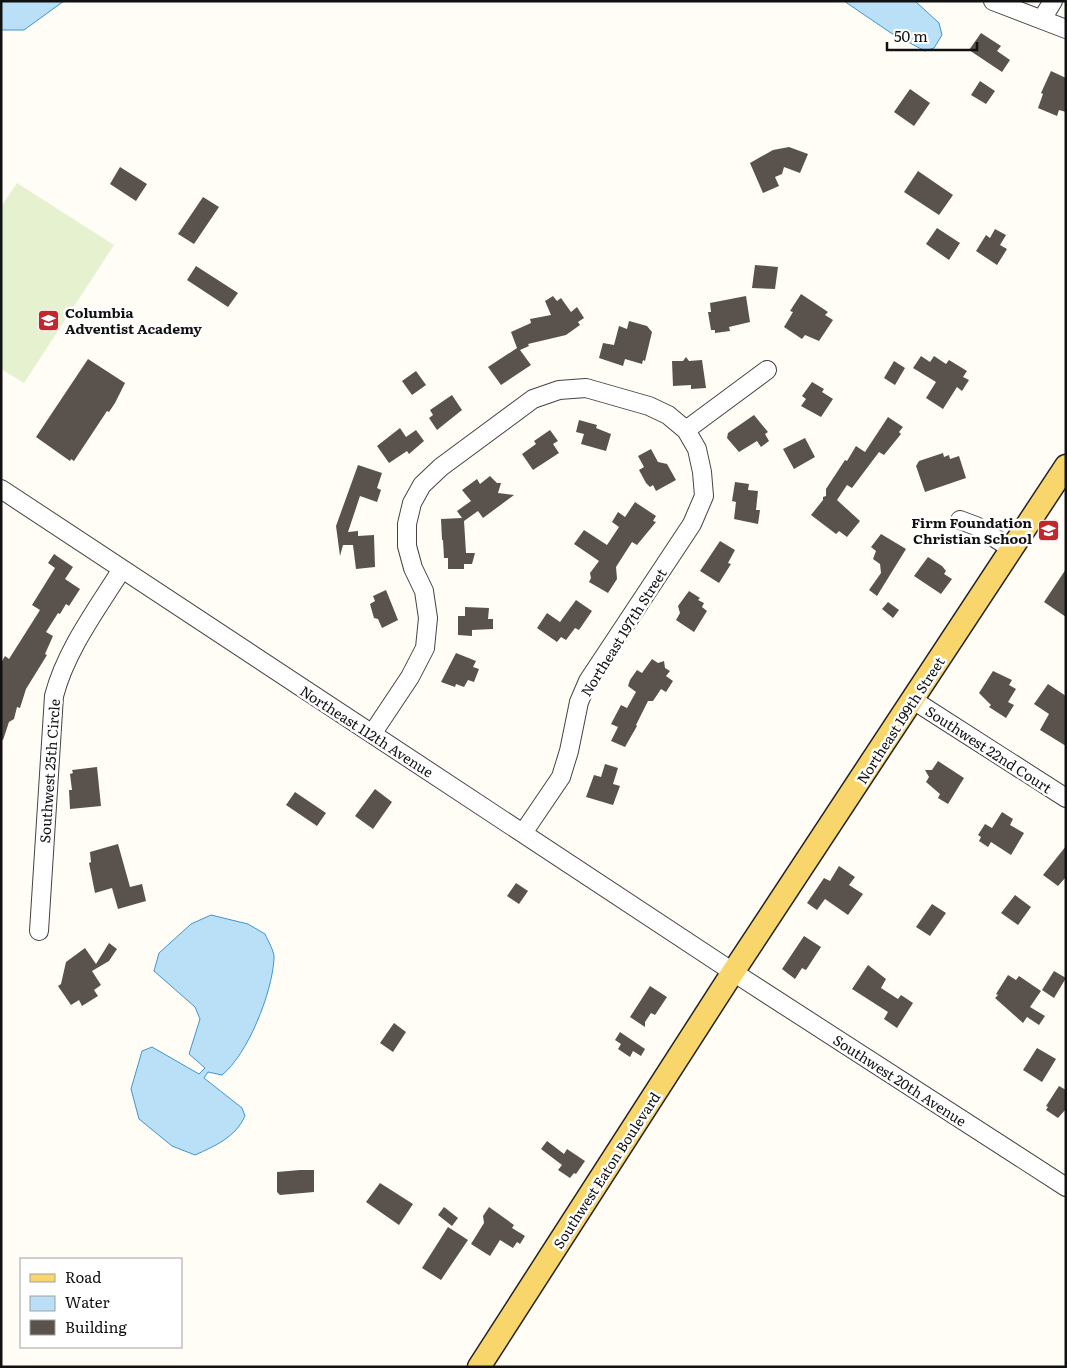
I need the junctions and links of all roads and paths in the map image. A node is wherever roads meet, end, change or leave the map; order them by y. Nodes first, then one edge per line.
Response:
1 (993, 1) edge
2 (1053, 1) edge
3 (1042, 19) junction
4 (1066, 28) edge
5 (767, 370) dead end
6 (686, 430) junction
7 (1066, 466) edge
8 (1, 489) edge
9 (960, 520) dead end
10 (1012, 549) junction
11 (122, 568) junction
12 (913, 700) junction
13 (372, 734) junction
14 (1066, 798) edge
15 (522, 832) junction
16 (39, 931) dead end
17 (734, 972) junction
18 (1066, 1188) edge
19 (479, 1367) edge

1 - 3 street
2 - 3 street
3 - 4 street
5 - 6 street
6 - 13 street
6 - 15 street, Northeast 197th Street
7 - 10 main road, Northeast 199th Street
8 - 11 street, Northeast 112th Avenue
9 - 10 street
10 - 12 main road, Northeast 199th Street
11 - 13 street, Northeast 112th Avenue
11 - 16 street, Southwest 25th Circle
12 - 14 street, Southwest 22nd Court
12 - 17 main road, Northeast 199th Street
13 - 15 street, Northeast 112th Avenue
15 - 17 street, Northeast 112th Avenue
17 - 18 street, Southwest 20th Avenue
17 - 19 main road, Southwest Eaton Boulevard

